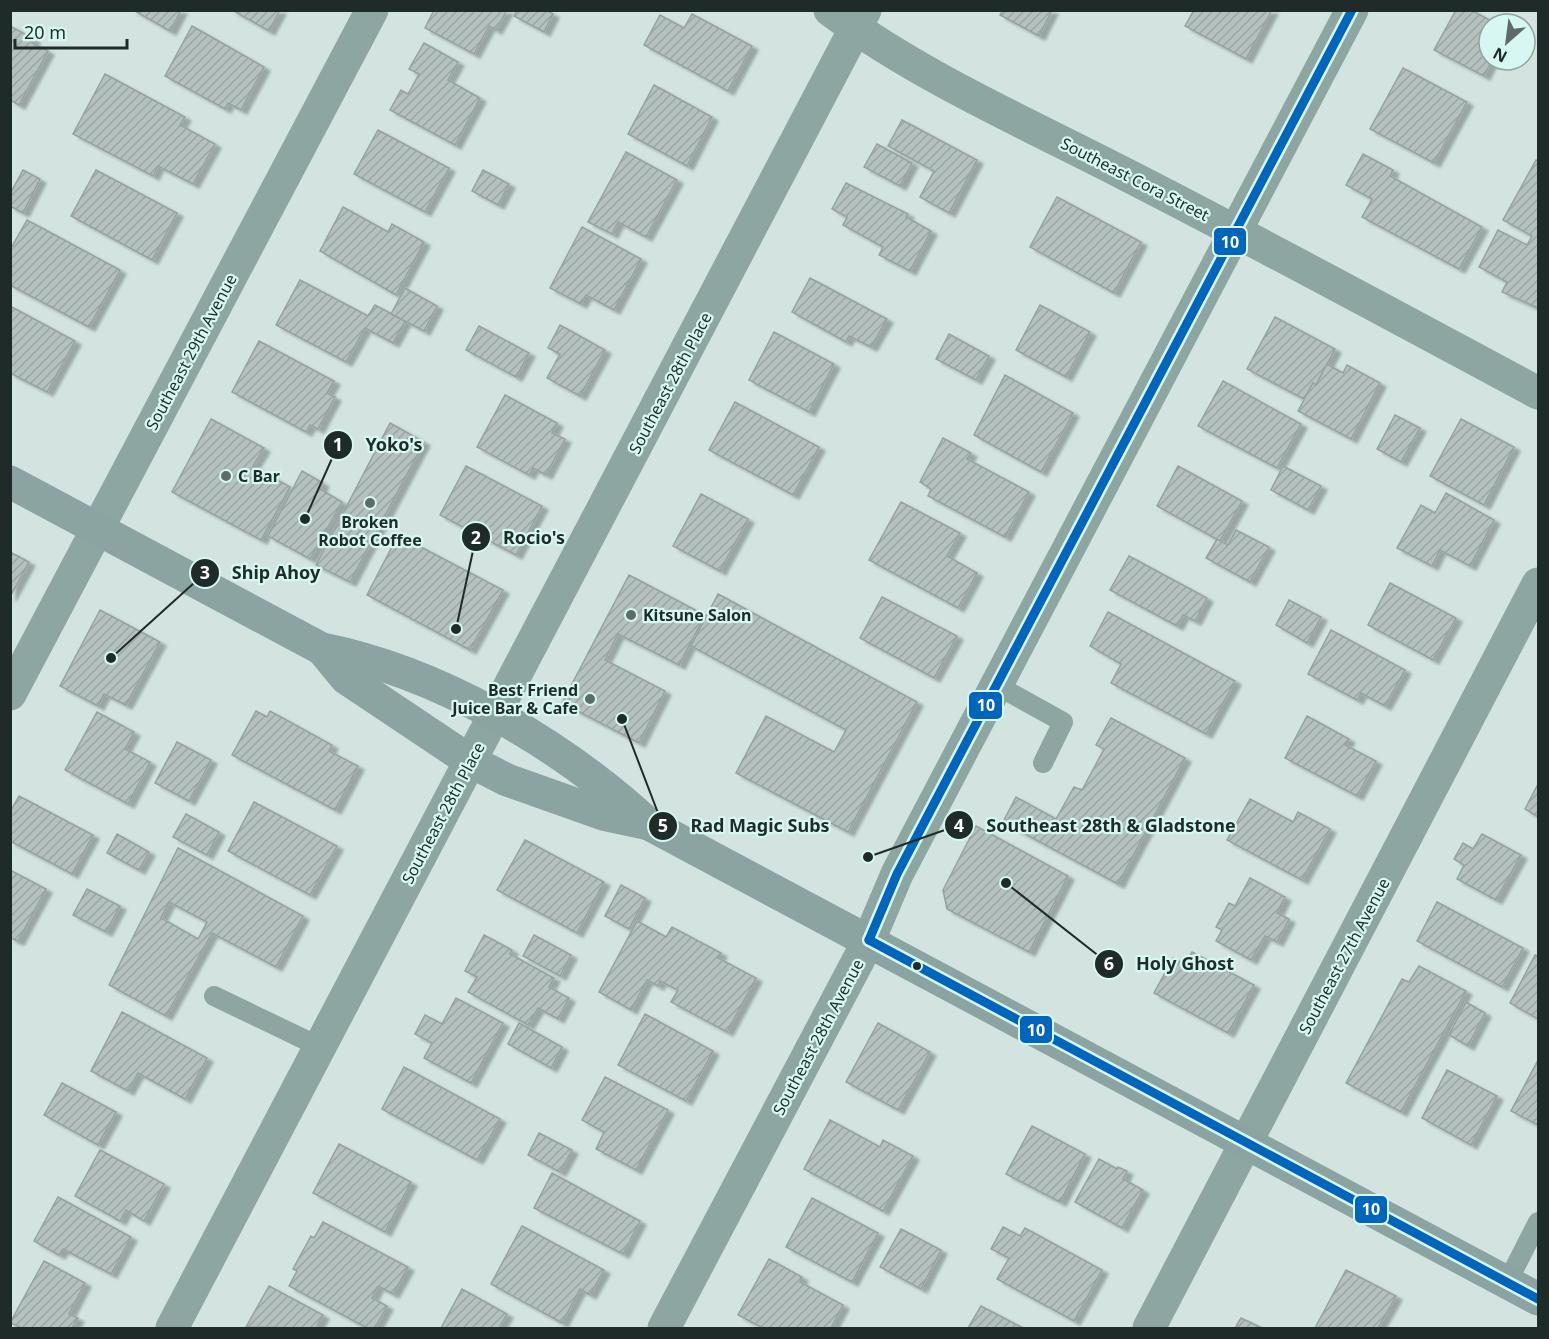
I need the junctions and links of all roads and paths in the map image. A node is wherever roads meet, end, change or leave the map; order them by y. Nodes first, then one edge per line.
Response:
1 (372, 10) edge
2 (1352, 10) edge
3 (850, 17) edge
4 (1234, 230) junction
5 (1539, 393) edge
6 (10, 482) edge
7 (98, 529) junction
8 (1539, 584) edge
9 (322, 648) junction
10 (996, 686) junction
11 (10, 694) edge
12 (495, 715) junction
13 (470, 762) junction
14 (1043, 764) dead end
15 (647, 823) junction
16 (869, 940) junction
17 (214, 996) dead end
18 (320, 1047) junction
19 (1247, 1143) junction
20 (1539, 1222) edge
21 (1507, 1282) junction
22 (1539, 1299) edge
23 (172, 1329) edge
24 (664, 1329) edge
25 (1149, 1329) edge

1 - 7 street, Southeast 29th Avenue
2 - 4 street, Southeast 28th Avenue
3 - 4 street, Southeast Cora Street
3 - 12 street, Southeast 28th Place
4 - 5 street, Southeast Cora Street
4 - 10 street, Southeast 28th Avenue
6 - 7 street
7 - 9 street
7 - 11 street, Southeast 29th Avenue
8 - 19 street, Southeast 27th Avenue
9 - 12 street
9 - 13 street
10 - 14 lane
10 - 16 street, Southeast 28th Avenue
12 - 13 street, Southeast 28th Place
12 - 15 street
13 - 15 street
13 - 18 street, Southeast 28th Place
15 - 16 street
16 - 19 street
16 - 24 street, Southeast 28th Avenue
17 - 18 lane
18 - 23 street, Southeast 28th Place
19 - 21 street
19 - 25 street, Southeast 27th Avenue
20 - 21 lane
21 - 22 street

